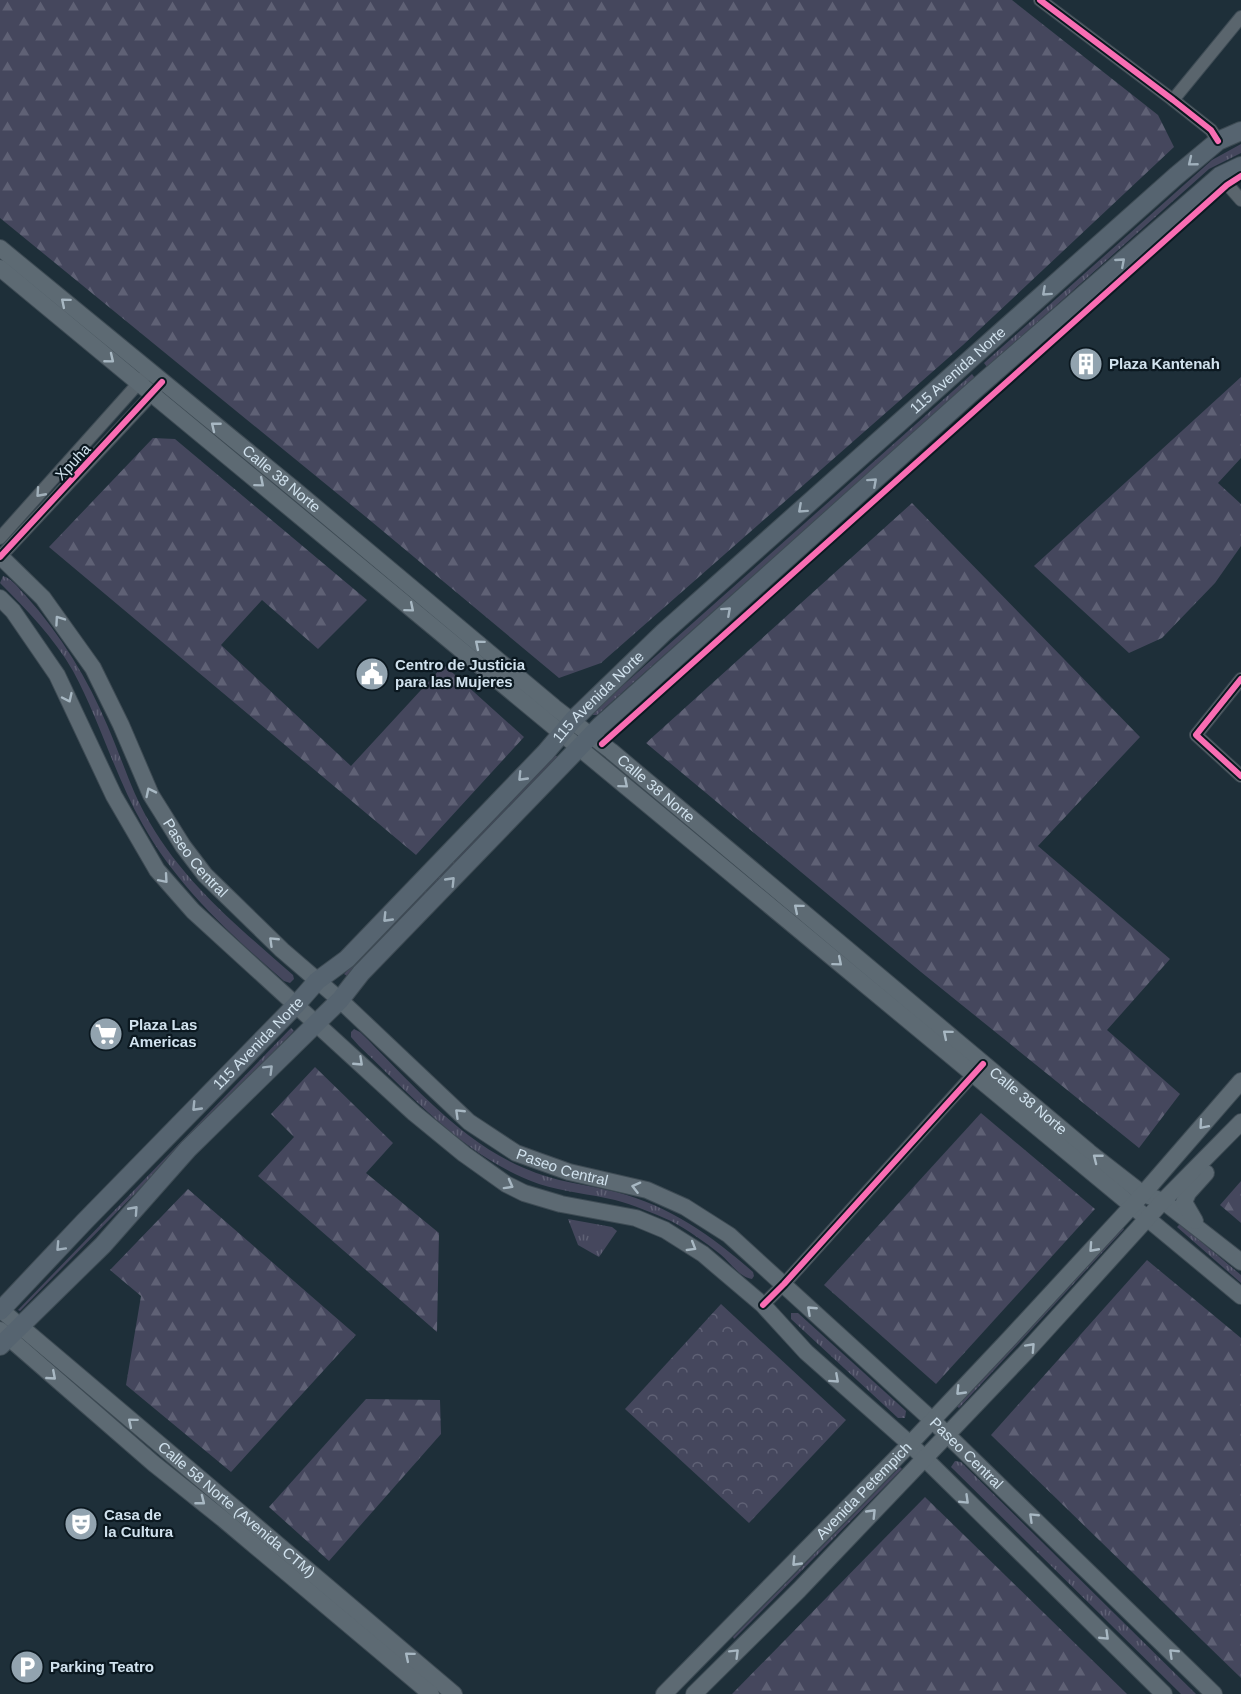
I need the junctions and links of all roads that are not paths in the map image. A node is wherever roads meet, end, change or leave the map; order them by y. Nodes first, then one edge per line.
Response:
1 (1040, 0) edge
2 (1241, 17) edge
3 (1173, 100) junction
4 (1241, 131) edge
5 (1218, 141) junction
6 (1241, 166) edge
7 (1220, 176) junction
8 (1241, 200) edge
9 (0, 248) edge
10 (0, 268) edge
11 (970, 360) junction
12 (987, 379) junction
13 (151, 382) junction
14 (0, 537) edge
15 (0, 556) edge
16 (0, 598) edge
17 (1241, 679) edge
18 (568, 727) junction
19 (584, 741) junction
20 (1241, 776) edge
21 (317, 981) junction
22 (340, 1000) junction
23 (296, 1005) junction
24 (315, 1023) junction
25 (978, 1070) junction
26 (1241, 1081) edge
27 (1237, 1126) edge
28 (1138, 1199) junction
29 (1163, 1201) junction
30 (1147, 1220) junction
31 (1200, 1229) junction
32 (1241, 1262) edge
33 (784, 1284) junction
34 (1241, 1296) edge
35 (763, 1305) junction
36 (0, 1310) edge
37 (7, 1335) edge
38 (932, 1420) junction
39 (946, 1434) junction
40 (910, 1444) junction
41 (924, 1459) junction
42 (431, 1694) edge
43 (454, 1694) edge
44 (664, 1694) edge
45 (694, 1694) edge
46 (1164, 1694) edge
47 (1214, 1694) edge

1 - 3 street
2 - 3 street
3 - 5 street
4 - 5 main road, 115 Avenida Norte
5 -> 11 main road, 115 Avenida Norte
6 - 7 main road, 115 Avenida Norte
7 - 8 street
12 -> 7 main road, 115 Avenida Norte
13 -> 9 main road, Calle 38 Norte
10 -> 13 main road, Calle 38 Norte
11 - 12 main road
11 -> 18 main road, 115 Avenida Norte
19 -> 12 main road, 115 Avenida Norte
13 -> 14 street, Xpuha
13 - 15 street, Xpuha
13 - 18 main road, Calle 38 Norte
21 -> 15 main road, Paseo Central
16 -> 23 main road
17 - 20 street
18 - 19 main road, Calle 38 Norte
18 -> 21 main road, 115 Avenida Norte
22 -> 19 main road, 115 Avenida Norte
19 - 25 main road, Calle 38 Norte
21 - 22 main road, Paseo Central
21 - 23 main road, 115 Avenida Norte
22 - 24 main road, 115 Avenida Norte
33 -> 22 main road, Paseo Central
23 - 24 main road
23 -> 36 main road, 115 Avenida Norte
24 -> 35 main road
37 -> 24 main road, 115 Avenida Norte
25 - 28 main road, Calle 38 Norte
25 - 33 street
26 -> 28 main road, Avenida Petempich
27 - 29 main road, Avenida Petempich
27 - 31 main road
28 - 29 main road
28 - 30 main road
28 -> 38 main road, Avenida Petempich
29 - 30 main road, Avenida Petempich
29 - 31 main road
30 - 34 main road
39 -> 30 main road, Avenida Petempich
31 - 32 main road
33 - 35 street
38 -> 33 main road, Paseo Central
35 -> 40 main road
36 - 37 main road
37 -> 42 main road, Calle 58 Norte (Avenida CTM)
43 -> 37 main road, Calle 58 Norte (Avenida CTM)
38 - 39 main road, Paseo Central
38 - 40 main road, Avenida Petempich
39 - 41 main road, Avenida Petempich
47 -> 39 main road, Paseo Central
40 - 41 main road
40 -> 44 main road, Avenida Petempich
45 -> 41 main road, Avenida Petempich
41 -> 46 main road

